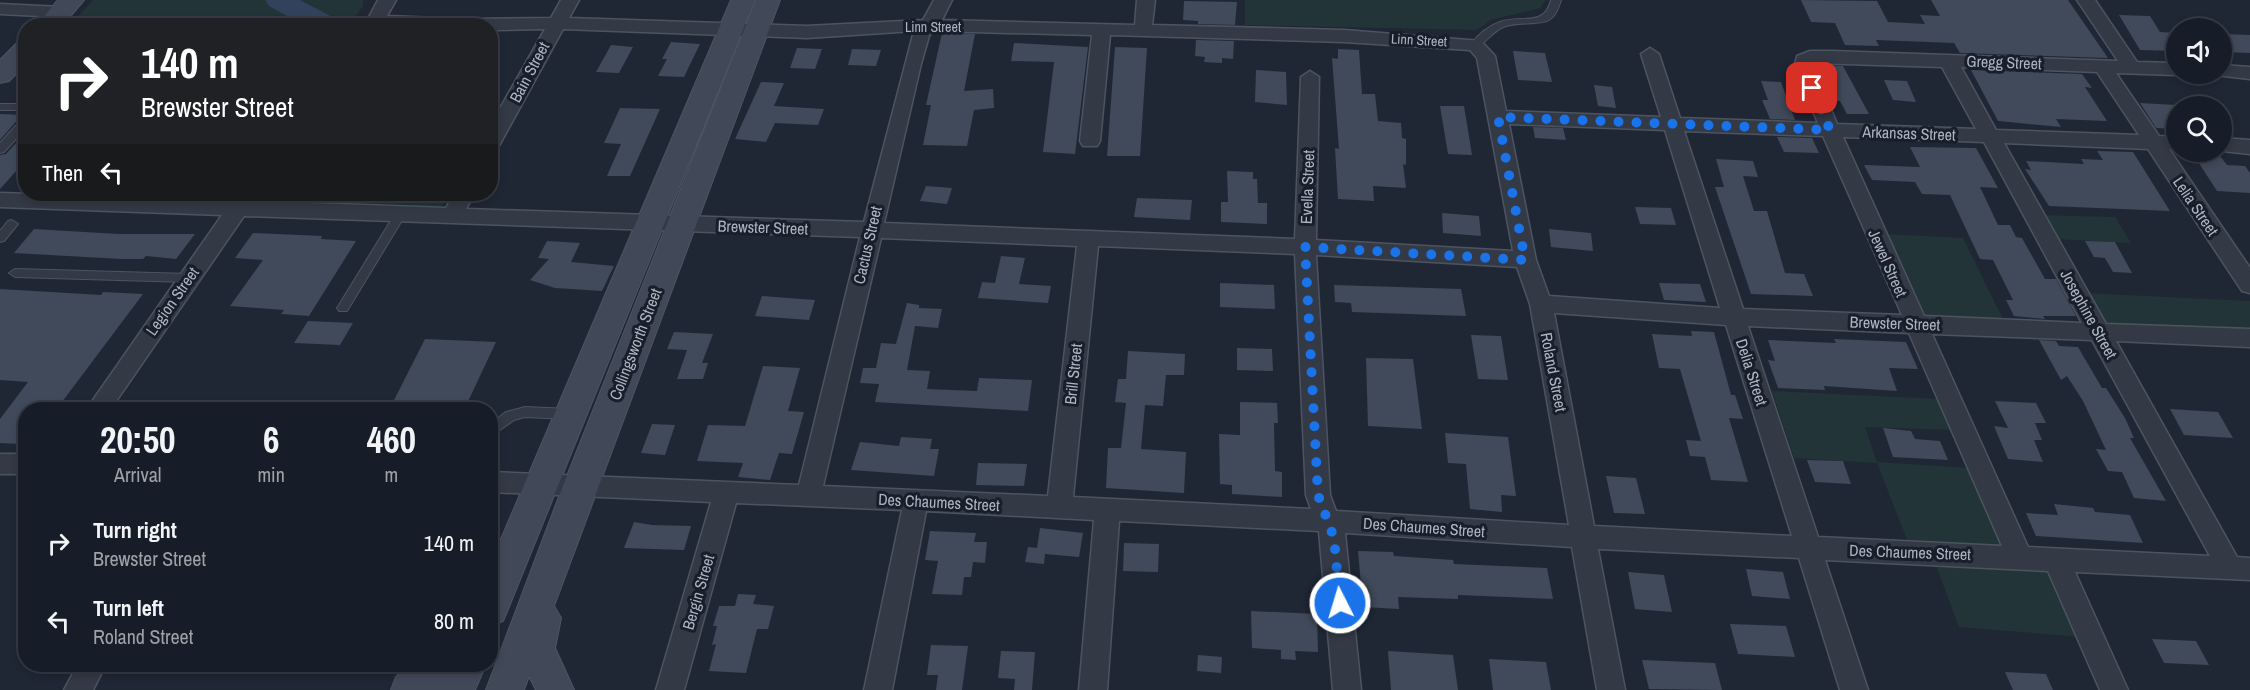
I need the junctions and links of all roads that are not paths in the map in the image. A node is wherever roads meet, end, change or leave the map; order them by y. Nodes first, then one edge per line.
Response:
1 (387, 0) edge
2 (570, 0) edge
3 (744, 0) edge
4 (768, 0) edge
5 (943, 0) edge
6 (1146, 0) edge
7 (1556, 0) edge
8 (2086, 0) edge
9 (0, 9) edge
10 (60, 12) edge
11 (378, 18) edge
12 (498, 23) edge
13 (555, 23) junction
14 (926, 25) junction
15 (745, 30) junction
16 (1102, 30) junction
17 (1143, 31) junction
18 (1480, 50) junction
19 (1650, 54) dead end
20 (18, 57) edge
21 (1831, 57) joint
22 (1948, 60) junction
23 (2102, 66) junction
24 (2132, 68) junction
25 (2166, 69) edge
26 (2232, 71) edge
27 (2250, 72) edge
28 (0, 75) edge
29 (1310, 77) dead end
30 (0, 107) edge
31 (18, 107) edge
32 (1498, 117) junction
33 (498, 122) edge
34 (1671, 124) junction
35 (18, 130) edge
36 (1830, 130) junction
37 (1990, 136) junction
38 (1090, 141) dead end
39 (2152, 142) junction
40 (2166, 143) edge
41 (2232, 146) edge
42 (2250, 147) edge
43 (0, 149) edge
44 (0, 200) edge
45 (18, 200) edge
46 (121, 201) edge
47 (460, 201) edge
48 (242, 202) edge
49 (402, 212) junction
50 (453, 214) junction
51 (652, 223) junction
52 (12, 224) dead end
53 (682, 224) junction
54 (871, 230) junction
55 (0, 238) edge
56 (1088, 239) junction
57 (1305, 247) junction
58 (1525, 260) junction
59 (15, 273) dead end
60 (189, 278) junction
61 (2250, 285) edge
62 (1541, 304) junction
63 (344, 308) dead end
64 (1734, 317) junction
65 (1915, 324) junction
66 (2099, 333) junction
67 (2250, 338) edge
68 (103, 402) edge
69 (574, 414) junction
70 (498, 426) edge
71 (0, 464) edge
72 (18, 464) edge
73 (498, 483) edge
74 (544, 484) junction
75 (580, 486) junction
76 (726, 494) junction
77 (808, 496) junction
78 (916, 500) junction
79 (1059, 508) junction
80 (1107, 512) junction
81 (1328, 521) junction
82 (1585, 537) junction
83 (1809, 548) junction
84 (504, 555) junction
85 (2020, 557) junction
86 (2056, 559) junction
87 (2240, 569) edge
88 (498, 570) edge
89 (549, 577) junction
90 (498, 578) edge
91 (88, 672) edge
92 (429, 672) edge
93 (464, 672) edge
94 (78, 690) edge
95 (410, 690) edge
96 (456, 690) edge
97 (506, 690) edge
98 (555, 690) edge
99 (670, 690) edge
100 (878, 690) edge
101 (1094, 690) edge
102 (1347, 690) edge
103 (1611, 690) edge
104 (1854, 690) edge
105 (2114, 690) edge

1 - 11 street, Linn Street
2 - 13 street, Bain Street
3 - 15 main road, Collingsworth Street
4 - 15 main road, Collingsworth Street
5 - 14 street, Cactus Street
6 - 17 street
7 - 18 lane
8 - 24 street
9 - 10 street
12 - 13 street, Linn Street
13 - 15 street, Linn Street
13 - 33 street, Bain Street
14 - 15 street, Linn Street
14 - 16 street, Linn Street
14 - 54 street, Cactus Street
15 - 51 main road, Collingsworth Street
15 - 53 main road, Collingsworth Street
16 - 17 street, Linn Street
16 - 38 street
17 - 18 street, Linn Street
18 - 32 street, Roland Street
19 - 34 street, Delia Street
20 - 28 main road
21 - 22 street, Gregg Street
21 - 36 street, Jewel Street
22 - 23 street, Gregg Street
22 - 37 street, Josephine Street
23 - 24 street, Gregg Street
23 - 39 street, Lelia Street
24 - 25 street, Gregg Street
26 - 27 street
29 - 57 street, Evella Street
30 - 31 lane
32 - 34 street, Arkansas Street
32 - 58 street, Roland Street
34 - 36 street, Arkansas Street
34 - 64 street, Delia Street
35 - 43 lane
36 - 37 street, Arkansas Street
36 - 65 street, Jewel Street
37 - 39 street, Arkansas Street
37 - 66 street, Josephine Street
39 - 40 street, Arkansas Street
39 - 61 street, Lelia Street
41 - 42 street
44 - 45 street, Brewster Street
46 - 48 street, Brewster Street
47 - 50 street
48 - 49 street, Brewster Street
48 - 60 street, Legion Street
49 - 50 street, Brewster Street
49 - 63 lane
50 - 51 street, Brewster Street
51 - 53 street, Brewster Street
51 - 69 main road, Collingsworth Street
52 - 55 lane
53 - 54 street, Brewster Street
53 - 75 main road, Collingsworth Street
54 - 56 street, Brewster Street
54 - 77 street, Cactus Street
56 - 57 street, Brewster Street
56 - 79 street, Brill Street
57 - 58 street, Brewster Street
57 - 81 street, Evella Street
58 - 62 street, Roland Street
59 - 60 lane
60 - 68 street, Legion Street
62 - 64 street, Brewster Street
62 - 82 street, Roland Street
64 - 65 street, Brewster Street
64 - 83 street, Delia Street
65 - 66 street, Brewster Street
65 - 85 street, Jewel Street
66 - 67 street, Brewster Street
66 - 87 street, Josephine Street
69 - 70 lane
69 - 74 main road, Collingsworth Street
71 - 72 street
73 - 74 street, Des Chaumes Street
74 - 75 street, Des Chaumes Street
74 - 84 main road, Collingsworth Street
75 - 76 street, Des Chaumes Street
75 - 89 main road, Collingsworth Street
76 - 77 street, Des Chaumes Street
76 - 99 street, Bergin Street
77 - 78 street, Des Chaumes Street
78 - 79 street, Des Chaumes Street
78 - 100 street
79 - 80 street, Des Chaumes Street
80 - 81 street, Des Chaumes Street
80 - 101 street
81 - 82 street, Des Chaumes Street
81 - 102 street, Evella Street
82 - 83 street, Des Chaumes Street
82 - 103 street, Roland Street
83 - 85 street, Des Chaumes Street
83 - 104 street, Delia Street
84 - 88 main road
84 - 90 main road, Collingsworth Street
85 - 86 street, Des Chaumes Street
86 - 87 street, Des Chaumes Street
86 - 105 street
89 - 97 main road, Collingsworth Street
89 - 98 main road
91 - 94 street
92 - 95 main road
93 - 96 main road

